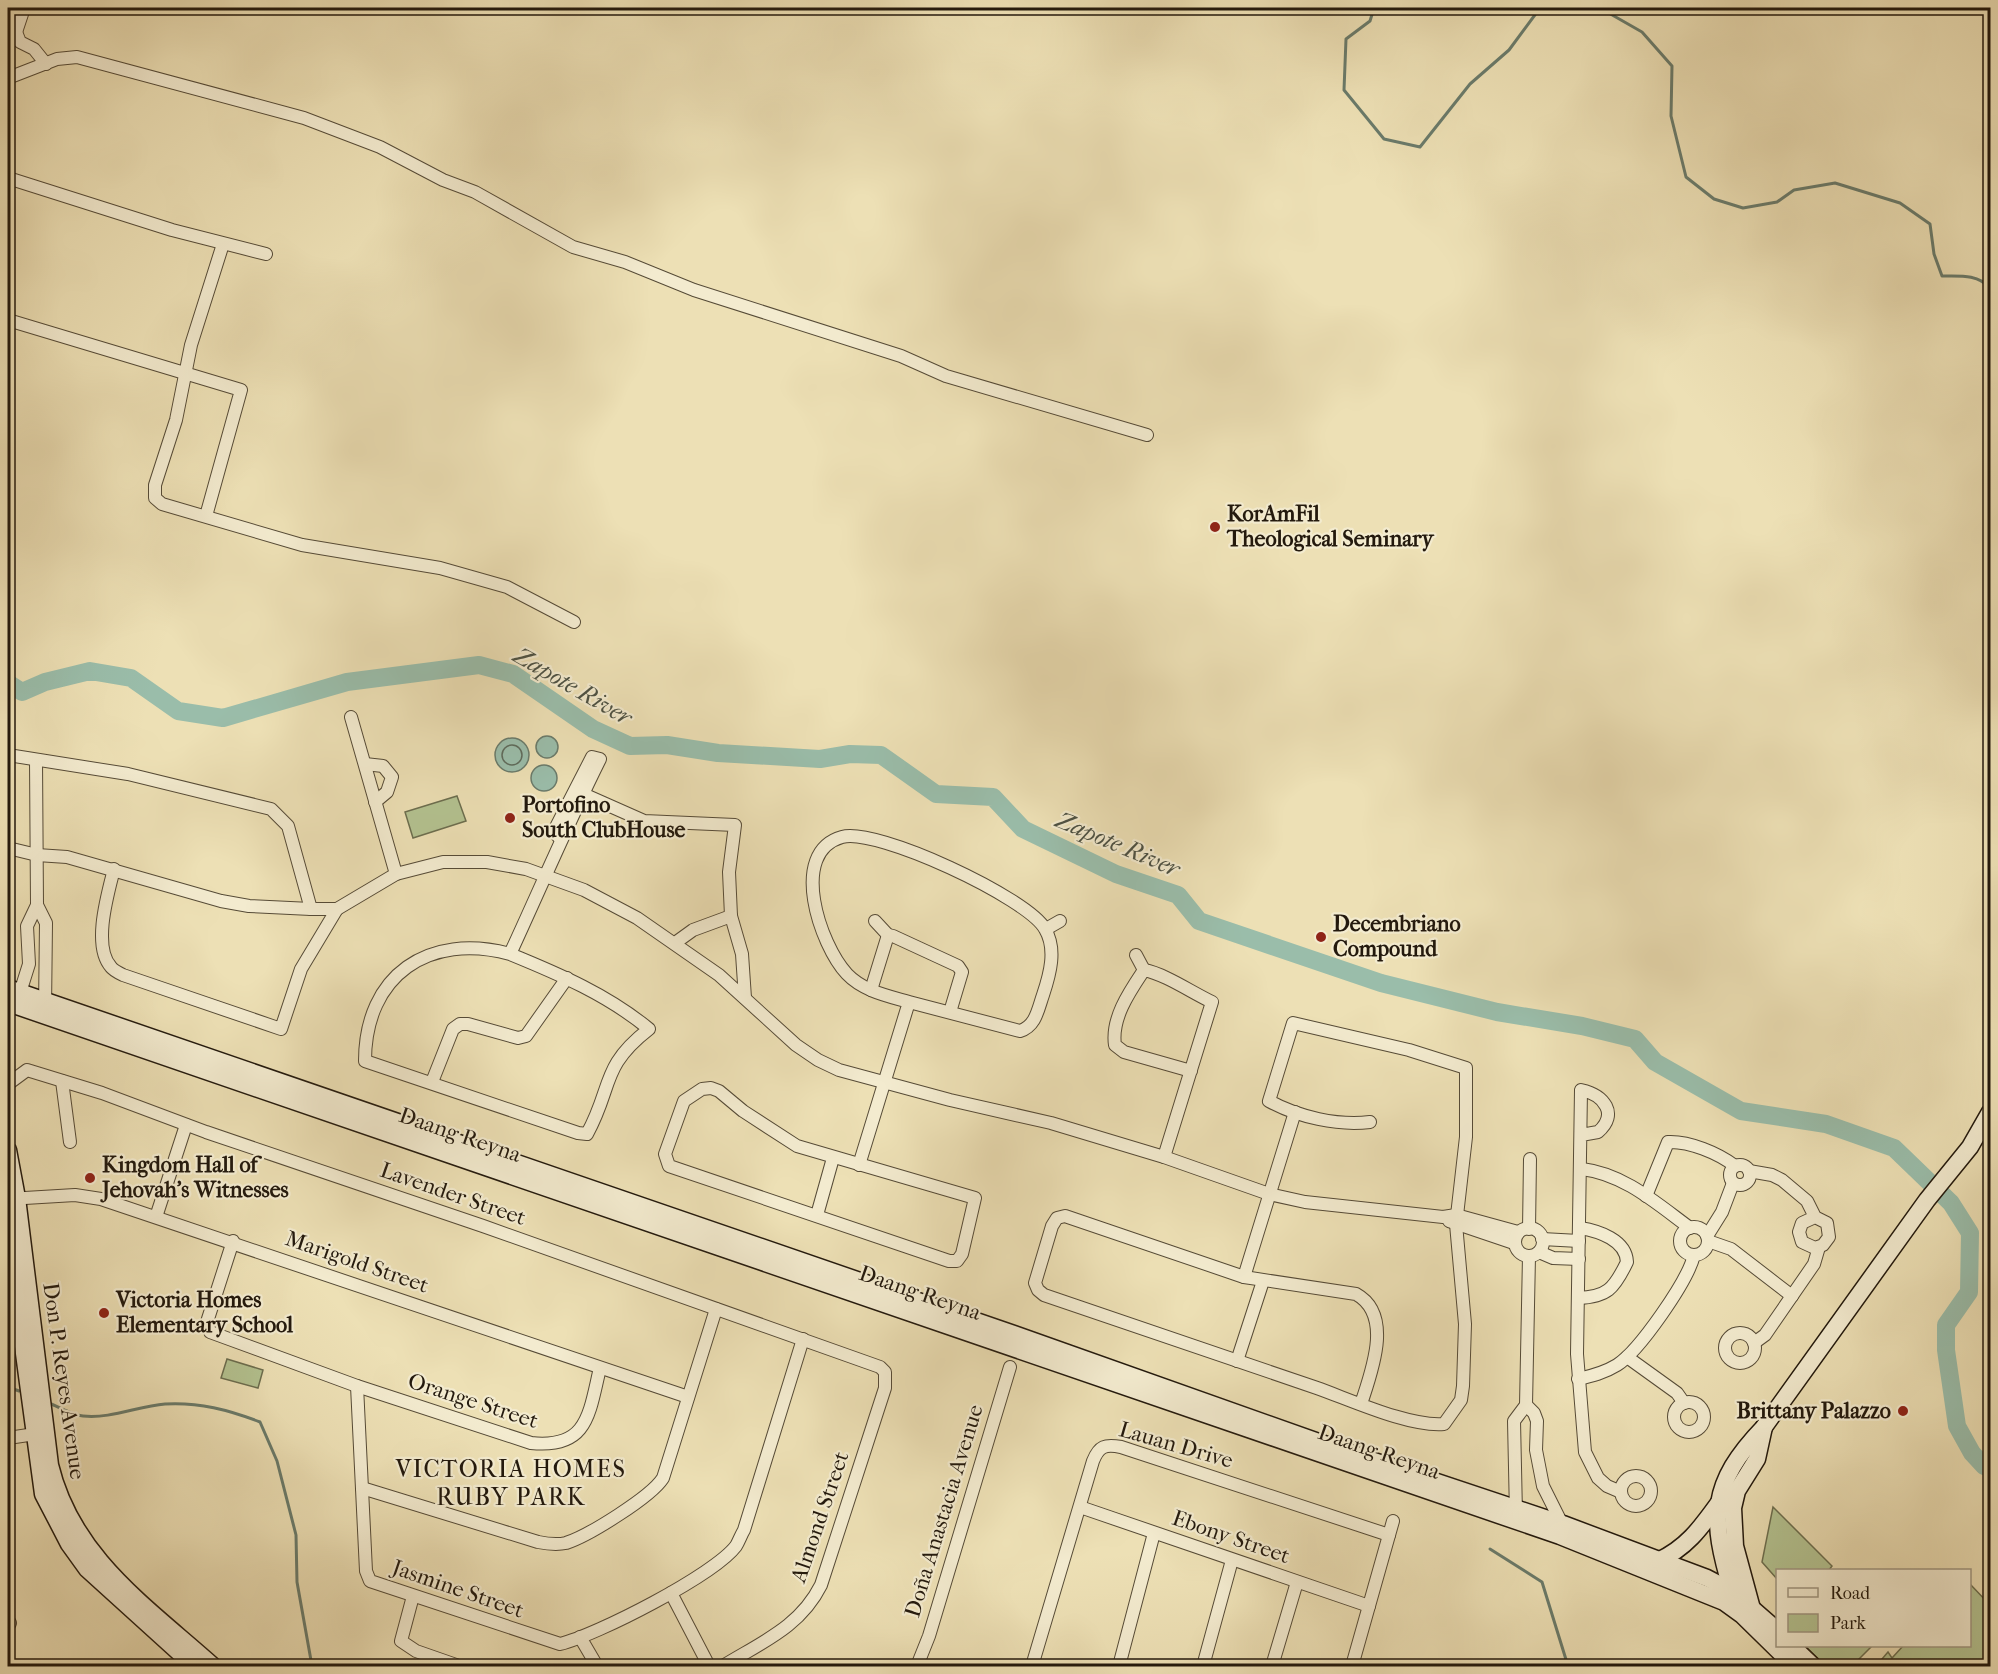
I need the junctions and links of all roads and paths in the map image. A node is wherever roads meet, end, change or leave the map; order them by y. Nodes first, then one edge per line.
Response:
1 (24, 8) edge
2 (12, 28) edge
3 (46, 64) junction
4 (8, 78) edge
5 (8, 178) edge
6 (222, 244) junction
7 (266, 254) dead end
8 (8, 320) edge
9 (187, 373) junction
10 (1147, 435) dead end
11 (206, 516) junction
12 (574, 622) dead end
13 (351, 717) dead end
14 (8, 755) edge
15 (36, 760) junction
16 (364, 764) junction
17 (583, 794) junction
18 (375, 802) junction
19 (560, 839) junction
20 (8, 848) edge
21 (37, 855) junction
22 (114, 869) junction
23 (396, 874) junction
24 (544, 874) junction
25 (37, 905) junction
26 (311, 909) junction
27 (337, 909) junction
28 (731, 916) junction
29 (875, 921) dead end
30 (1060, 921) dead end
31 (1046, 929) junction
32 (888, 936) junction
33 (675, 943) junction
34 (28, 944) junction
35 (46, 946) junction
36 (510, 954) junction
37 (1136, 955) dead end
38 (1144, 970) junction
39 (26, 976) junction
40 (567, 978) junction
41 (47, 981) junction
42 (872, 990) junction
43 (13, 997) edge
44 (745, 998) junction
45 (909, 1002) junction
46 (45, 1009) junction
47 (950, 1012) junction
48 (1191, 1071) junction
49 (62, 1081) junction
50 (432, 1082) junction
51 (8, 1084) edge
52 (885, 1084) junction
53 (1295, 1112) junction
54 (1990, 1112) edge
55 (1370, 1122) dead end
56 (186, 1125) junction
57 (1581, 1134) dead end
58 (70, 1142) dead end
59 (8, 1150) edge
60 (1164, 1157) junction
61 (833, 1158) junction
62 (1530, 1159) dead end
63 (859, 1165) junction
64 (1735, 1166) junction
65 (1581, 1168) junction
66 (1749, 1171) junction
67 (1733, 1182) junction
68 (1269, 1194) junction
69 (1646, 1196) junction
70 (12, 1198) edge
71 (817, 1215) junction
72 (156, 1217) junction
73 (1815, 1217) junction
74 (1456, 1220) junction
75 (1580, 1228) junction
76 (1690, 1228) junction
77 (8, 1235) edge
78 (1521, 1235) junction
79 (1542, 1239) junction
80 (1708, 1239) junction
81 (233, 1241) junction
82 (1579, 1241) junction
83 (1819, 1247) junction
84 (1534, 1254) junction
85 (1694, 1255) junction
86 (1579, 1259) junction
87 (1244, 1277) junction
88 (1263, 1281) junction
89 (1791, 1296) junction
90 (1578, 1298) junction
91 (716, 1309) junction
92 (803, 1339) junction
93 (1754, 1343) dead end
94 (1627, 1357) junction
95 (1238, 1361) junction
96 (1010, 1367) dead end
97 (600, 1368) junction
98 (885, 1372) joint
99 (1578, 1379) junction
100 (357, 1386) junction
101 (688, 1397) junction
102 (1684, 1403) dead end
103 (1361, 1404) junction
104 (1526, 1406) junction
105 (1764, 1427) junction
106 (40, 1434) junction
107 (8, 1438) edge
108 (362, 1488) junction
109 (1621, 1492) dead end
110 (1718, 1503) junction
111 (1080, 1507) junction
112 (1516, 1515) junction
113 (1393, 1521) dead end
114 (1562, 1530) junction
115 (1154, 1533) junction
116 (1389, 1535) junction
117 (1232, 1560) junction
118 (1658, 1561) junction
119 (1297, 1582) junction
120 (672, 1593) junction
121 (413, 1596) junction
122 (1728, 1596) junction
123 (1369, 1606) junction
124 (1746, 1610) junction
125 (1776, 1629) edge
126 (580, 1637) junction
127 (1776, 1645) edge
128 (1778, 1647) edge
129 (1793, 1647) edge
130 (194, 1666) edge
131 (213, 1666) edge
132 (459, 1666) edge
133 (597, 1666) edge
134 (709, 1666) edge
135 (723, 1666) edge
136 (917, 1666) edge
137 (1032, 1666) edge
138 (1119, 1666) edge
139 (1203, 1666) edge
140 (1272, 1666) edge
141 (1352, 1666) edge
142 (1794, 1666) edge
143 (1813, 1666) edge

1 - 2 street
2 - 3 street
3 - 4 street
3 - 10 street
5 - 6 street
6 - 7 street
6 - 9 street
8 - 9 street
9 - 11 street
9 - 11 street
11 - 12 street
13 - 16 street
14 - 15 street
15 - 21 street
15 - 26 street
16 - 18 street
16 - 18 street
17 - 19 street
17 - 19 street
17 - 28 street
18 - 23 street
19 - 24 street
20 - 21 street
21 - 22 street
21 - 25 street
22 - 26 street
22 - 27 street
23 - 24 street
23 - 27 street
24 - 33 street
24 - 36 street
25 - 34 street
25 - 35 street
26 - 27 street
28 - 33 street
28 - 44 street
29 - 32 street
30 - 31 street
31 - 42 street
31 - 47 street
32 - 42 street
32 - 47 street
33 - 44 street
34 - 35 street
34 - 39 street
35 - 41 street
36 - 40 street
36 - 50 street
37 - 38 street
38 - 48 street
38 - 48 street
39 - 41 street
39 - 43 street
40 - 50 street
40 - 50 street
41 - 46 street
42 - 45 street
43 - 46 main road, Daang Reyna
44 - 52 street
45 - 47 street
45 - 52 street
46 - 112 main road, Daang Reyna
48 - 60 street
49 - 51 street, Lavender Street
49 - 56 street, Lavender Street
49 - 58 street
52 - 60 street
52 - 63 street
53 - 55 street
53 - 68 street
53 - 74 street
54 - 105 main road
56 - 72 street
56 - 91 street, Lavender Street
57 - 65 street
59 - 70 main road, Don P. Reyes Avenue
60 - 68 street
61 - 63 street
61 - 71 street
61 - 71 street
62 - 78 street
63 - 71 street
64 - 66 street
64 - 67 street
64 - 69 street
65 - 69 street
65 - 75 street
66 - 67 street
66 - 73 street
67 - 80 street
68 - 74 street
68 - 87 street
69 - 76 street
70 - 72 street, Marigold Street
70 - 106 main road, Don P. Reyes Avenue
72 - 81 street, Marigold Street
73 - 83 street
73 - 83 street
74 - 78 street
74 - 103 street
75 - 82 street
75 - 90 street
76 - 80 street
76 - 85 street
77 - 106 main road, Don P. Reyes Avenue
78 - 79 street
78 - 84 street
79 - 82 street
79 - 84 street
80 - 85 street
80 - 89 street
81 - 97 street, Marigold Street
81 - 100 street
82 - 86 street
83 - 89 street
84 - 86 street
84 - 104 street
85 - 94 street
86 - 90 street
87 - 88 street
87 - 95 street
88 - 95 street
88 - 103 street
89 - 93 street
90 - 99 street
91 - 92 street, Lavender Street
91 - 101 street
92 - 98 street, Lavender Street
92 - 120 street, Jasmine Street
94 - 99 street
94 - 102 street
95 - 103 street
96 - 136 street, Doña Anastacia Avenue
97 - 100 street, Orange Street
97 - 101 street, Marigold Street
98 - 135 street, Almond Street
99 - 109 street
100 - 108 street, Jasmine Street
101 - 108 street
104 - 112 street
104 - 114 street
105 - 110 main road
105 - 124 main road
106 - 107 street
106 - 130 main road, Don P. Reyes Avenue
106 - 131 main road, Don P. Reyes Avenue
108 - 121 street, Jasmine Street
110 - 118 main road
110 - 122 main road
111 - 115 street, Ebony Street
111 - 116 street, Lauan Drive
111 - 137 street, Lauan Drive
112 - 114 main road, Daang Reyna
113 - 116 street
114 - 118 main road, Daang Reyna
114 - 122 main road, Daang Reyna
115 - 117 street, Ebony Street
115 - 138 street
116 - 123 street
117 - 119 street, Ebony Street
117 - 139 street
118 - 122 main road, Daang Reyna
119 - 123 street, Ebony Street
119 - 140 street
120 - 126 street, Jasmine Street
120 - 134 street
121 - 126 street, Jasmine Street
121 - 132 street
122 - 124 main road, Daang Reyna
123 - 141 street
124 - 125 main road, Daang Reyna
124 - 127 main road, Daang Reyna
126 - 133 street
128 - 142 main road, Daang Reyna
129 - 143 main road

